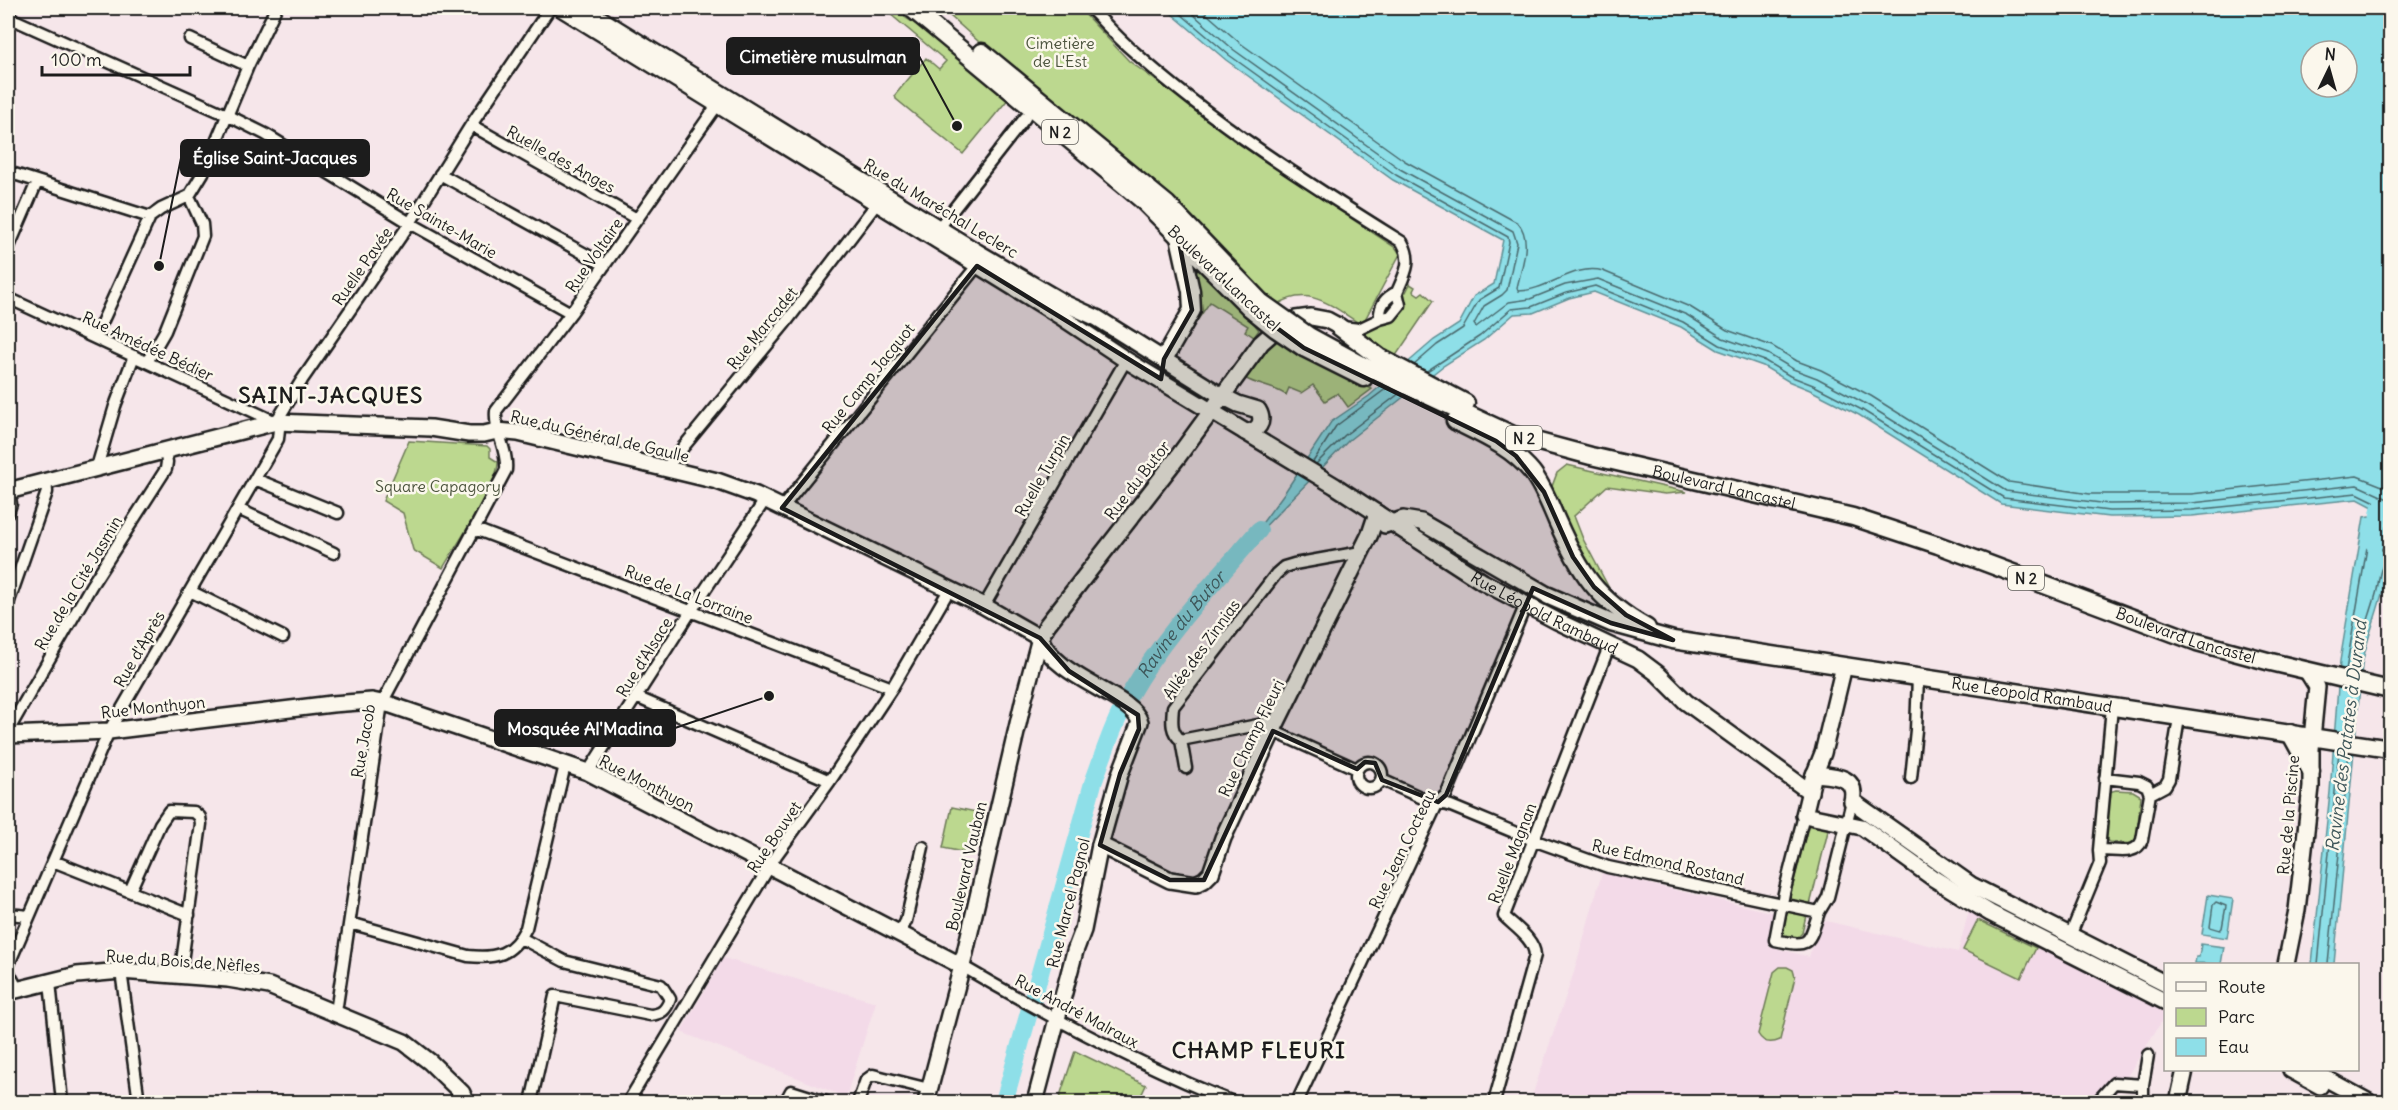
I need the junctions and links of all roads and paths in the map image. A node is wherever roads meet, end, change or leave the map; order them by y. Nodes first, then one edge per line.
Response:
1 (276, 8) edge
2 (550, 8) edge
3 (561, 8) edge
4 (583, 8) edge
5 (911, 8) edge
6 (928, 8) edge
7 (1090, 8) edge
8 (8, 17) edge
9 (190, 39) dead end
10 (248, 66) junction
11 (720, 100) junction
12 (227, 115) junction
13 (1025, 118) dead end
14 (471, 125) junction
15 (8, 172) edge
16 (440, 174) junction
17 (37, 182) junction
18 (189, 196) junction
19 (877, 203) junction
20 (148, 217) junction
21 (637, 219) junction
22 (410, 223) junction
23 (938, 229) junction
24 (1178, 236) junction
25 (8, 249) edge
26 (605, 265) junction
27 (977, 266) junction
28 (8, 298) edge
29 (1256, 305) junction
30 (571, 313) junction
31 (1338, 326) junction
32 (95, 338) junction
33 (1306, 342) junction
34 (134, 356) junction
35 (1164, 359) junction
36 (1126, 360) junction
37 (147, 362) junction
38 (1372, 362) junction
39 (1159, 378) junction
40 (1222, 396) junction
41 (1212, 410) junction
42 (1459, 412) junction
43 (276, 422) junction
44 (497, 431) junction
45 (1245, 432) junction
46 (165, 450) junction
47 (1279, 452) joint
48 (97, 467) junction
49 (666, 468) junction
50 (255, 479) junction
51 (46, 480) junction
52 (8, 491) edge
53 (765, 500) junction
54 (782, 508) junction
55 (238, 509) junction
56 (8, 513) edge
57 (338, 513) dead end
58 (1377, 513) junction
59 (1391, 523) junction
60 (475, 529) junction
61 (1370, 534) junction
62 (1361, 552) junction
63 (334, 553) dead end
64 (949, 590) junction
65 (190, 591) junction
66 (1549, 596) joint
67 (8, 604) edge
68 (1526, 604) junction
69 (984, 606) junction
70 (691, 611) junction
71 (283, 637) dead end
72 (1040, 638) junction
73 (1673, 640) junction
74 (1610, 644) junction
75 (1844, 666) junction
76 (1069, 671) junction
77 (2307, 671) junction
78 (1030, 675) junction
79 (1918, 677) junction
80 (892, 688) junction
81 (2391, 690) edge
82 (636, 697) junction
83 (382, 703) junction
84 (2112, 707) junction
85 (1138, 715) joint
86 (2179, 718) junction
87 (1274, 728) junction
88 (109, 731) junction
89 (8, 733) edge
90 (2290, 733) junction
91 (2312, 736) junction
92 (1181, 740) junction
93 (2391, 749) edge
94 (1823, 753) junction
95 (565, 765) junction
96 (1186, 768) dead end
97 (1357, 769) junction
98 (2311, 771) junction
99 (588, 772) junction
100 (1815, 774) junction
101 (1835, 776) junction
102 (1911, 778) dead end
103 (2105, 778) junction
104 (1382, 780) junction
105 (830, 781) junction
106 (1810, 792) junction
107 (2150, 794) junction
108 (1852, 801) junction
109 (1438, 802) junction
110 (1804, 814) junction
111 (1847, 823) junction
112 (1533, 840) junction
113 (923, 847) dead end
114 (2100, 850) junction
115 (1099, 852) junction
116 (53, 861) junction
117 (770, 867) junction
118 (130, 891) junction
119 (1782, 903) junction
120 (1819, 912) junction
121 (8, 914) edge
122 (29, 915) junction
123 (189, 915) junction
124 (350, 923) junction
125 (899, 935) junction
126 (2070, 936) junction
127 (521, 938) junction
128 (2286, 963) edge
129 (8, 966) edge
130 (962, 966) junction
131 (8, 971) edge
132 (121, 971) junction
133 (180, 976) junction
134 (50, 982) junction
135 (2164, 983) edge
136 (13, 991) edge
137 (2164, 1001) edge
138 (336, 1012) junction
139 (1053, 1018) junction
140 (2148, 1055) dead end
141 (2186, 1071) edge
142 (2300, 1071) edge
143 (2143, 1084) junction
144 (2326, 1084) junction
145 (928, 1096) edge
146 (62, 1102) edge
147 (139, 1102) edge
148 (466, 1102) edge
149 (531, 1102) edge
150 (628, 1102) edge
151 (785, 1102) edge
152 (826, 1102) edge
153 (858, 1102) edge
154 (1035, 1102) edge
155 (1233, 1102) edge
156 (1297, 1102) edge
157 (1494, 1102) edge
158 (2097, 1102) edge
159 (2143, 1102) edge
160 (2178, 1102) edge
161 (2348, 1102) edge
162 (2369, 1102) edge

1 - 10 street
2 - 14 street, Ruelle Pavée
3 - 11 street, Rue du Maréchal Leclerc
4 - 11 street, Rue du Maréchal Leclerc
5 - 24 main road, Boulevard Lancastel / N 2
6 - 29 main road, Boulevard Lancastel / N 2
7 - 31 street
8 - 12 street, Rue Sainte-Marie
9 - 10 street
10 - 12 street
11 - 19 street, Rue du Maréchal Leclerc
11 - 21 street, Rue Voltaire
11 - 23 street, Rue du Maréchal Leclerc
12 - 18 street
12 - 22 street, Rue Sainte-Marie
13 - 23 street
14 - 16 street, Ruelle Pavée
14 - 21 street, Ruelle des Anges
15 - 17 street
16 - 22 street, Ruelle Pavée
16 - 26 street
17 - 20 street
17 - 25 street
18 - 20 street
18 - 37 street
19 - 27 street, Rue du Maréchal Leclerc
19 - 49 street, Rue Marcadet
20 - 32 street
21 - 26 street, Rue Voltaire
22 - 30 street, Rue Sainte-Marie
22 - 43 street, Ruelle Pavée
23 - 35 street, Rue du Maréchal Leclerc
24 - 29 main road, Boulevard Lancastel / N 2
24 - 35 main road
26 - 30 street, Rue Voltaire
27 - 36 street, Rue du Maréchal Leclerc
27 - 54 street, Rue Camp Jacquot
28 - 32 street, Rue Amédée Bédier
29 - 33 main road, Boulevard Lancastel / N 2, bridge
30 - 44 street, Rue Voltaire
31 - 38 main road
31 - 40 street, Rue du Butor
32 - 34 street, Rue Amédée Bédier
33 - 38 main road, Boulevard Lancastel / N 2
33 - 42 main road, Boulevard Lancastel / N 2
34 - 37 street, Rue Amédée Bédier
34 - 48 street
35 - 39 street
35 - 40 street, Rue du Maréchal Leclerc
36 - 39 street, Rue du Maréchal Leclerc
36 - 69 street, Ruelle Turpin
37 - 43 street, Rue Amédée Bédier
38 - 42 main road
39 - 41 street, Rue du Maréchal Leclerc
40 - 41 street, Rue du Butor
40 - 45 street, Rue du Maréchal Leclerc
41 - 45 street, Rue du Maréchal Leclerc
41 - 72 street, Rue du Butor
42 - 73 main road, Boulevard Lancastel / N 2
42 - 77 main road, Boulevard Lancastel / N 2
43 - 44 street, Rue du Général de Gaulle
43 - 46 street, Rue du Général de Gaulle
43 - 50 street, Rue d'Après
44 - 49 street, Rue du Général de Gaulle
44 - 60 street, Rue Jacob
45 - 47 street, Rue du Maréchal Leclerc
46 - 48 street, Rue du Général de Gaulle
46 - 89 street, Rue de la Cité Jasmin
47 - 58 street, Rue Léopold Rambaud
48 - 51 street, Rue du Général de Gaulle
49 - 53 street, Rue du Général de Gaulle
50 - 55 street, Rue d'Après
50 - 57 street
51 - 52 street, Rue du Général de Gaulle
51 - 67 street
52 - 56 street
53 - 54 street, Rue du Général de Gaulle
53 - 70 street, Rue d'Alsace
54 - 64 street, Rue du Général de Gaulle
55 - 63 street
55 - 65 street, Rue d'Après
58 - 59 street, Rue Léopold Rambaud
58 - 61 street, Rue Champ Fleuri
59 - 61 street
59 - 66 street, Rue Léopold Rambaud
59 - 68 street, Rue Léopold Rambaud
60 - 70 street, Rue de La Lorraine
60 - 83 street, Rue Jacob
61 - 62 street, Rue Champ Fleuri
62 - 87 street, Rue Champ Fleuri
62 - 92 street, Allée des Zinnias
64 - 69 street, Rue du Général de Gaulle
64 - 80 street, Rue Bouvet
65 - 71 street
65 - 88 street, Rue d'Après
66 - 73 main road
68 - 74 street, Rue Léopold Rambaud
68 - 109 street, Rue Jean Cocteau
69 - 72 street, Rue du Général de Gaulle
70 - 80 street, Rue de La Lorraine
70 - 82 street, Rue d'Alsace
72 - 76 street, Rue du Général de Gaulle
72 - 78 street, Boulevard Vauban
73 - 75 main road, Rue Léopold Rambaud / N 2
74 - 106 street, Rue Léopold Rambaud
74 - 112 street, Ruelle Magnan
75 - 79 main road, Rue Léopold Rambaud / N 2
75 - 94 street
76 - 78 street
76 - 85 street, Rue du Général de Gaulle
77 - 81 main road, Boulevard Lancastel / N 2
77 - 91 street, Rue de la Piscine
78 - 130 street, Boulevard Vauban
79 - 84 main road, Rue Léopold Rambaud / N 2
79 - 102 street
80 - 105 street, Rue Bouvet
82 - 99 street, Rue d'Alsace
82 - 105 street
83 - 88 street, Rue Monthyon
83 - 95 street, Rue Monthyon
83 - 124 street, Rue Jacob
84 - 86 main road, Rue Léopold Rambaud / N 2
84 - 103 street
85 - 115 street, Rue Marcel Pagnol
86 - 90 main road, Rue Léopold Rambaud / N 2
86 - 107 street
87 - 92 street
87 - 97 street
87 - 115 street, Rue Champ Fleuri
88 - 89 street, Rue Monthyon
88 - 116 street, Rue d'Après
90 - 91 main road, Rue Léopold Rambaud / N 2
90 - 98 main road
91 - 93 main road, Rue Léopold Rambaud / N 2
91 - 98 street, Rue de la Piscine
92 - 96 street, Allée des Zinnias
94 - 100 street
94 - 101 street
95 - 99 street, Rue Monthyon
95 - 127 street
97 - 104 street
97 - 104 street
98 - 128 street, Rue de la Piscine
99 - 117 street, Rue Monthyon
100 - 101 street
100 - 106 street
101 - 108 street
103 - 107 street
103 - 114 street
104 - 109 street, Rue Edmond Rostand
105 - 117 street, Rue Bouvet
106 - 110 street
107 - 114 street
108 - 111 street
108 - 126 street
109 - 112 street, Rue Edmond Rostand
109 - 156 street, Rue Jean Cocteau
110 - 111 street
110 - 119 street
111 - 120 street
111 - 137 street
112 - 119 street, Rue Edmond Rostand
112 - 157 street, Ruelle Magnan
113 - 125 street
114 - 126 street
115 - 139 street, Rue Marcel Pagnol
116 - 118 street
116 - 122 street, Rue d'Après
117 - 125 street, Rue Monthyon
117 - 150 street, Rue Bouvet
118 - 123 street
118 - 123 street
119 - 120 street, Rue Edmond Rostand
119 - 120 street
121 - 122 street
122 - 129 street, Rue d'Après
123 - 133 street
124 - 127 street
124 - 138 street, Rue Jacob
125 - 130 street, Rue Monthyon
126 - 135 street
127 - 149 street
130 - 139 street, Rue André Malraux
130 - 145 street, Boulevard Vauban
131 - 136 street
132 - 133 street, Rue du Bois de Nèfles
132 - 134 street, Rue du Bois de Nèfles
132 - 147 street
133 - 138 street, Rue du Bois de Nèfles
134 - 136 street, Rue du Bois de Nèfles
134 - 146 street
138 - 148 street, Rue du Bois de Nèfles
139 - 154 street, Rue Marcel Pagnol
139 - 155 street, Rue André Malraux
140 - 143 street
141 - 160 street
142 - 144 street
143 - 158 street
143 - 159 street
144 - 161 street
144 - 162 street
145 - 153 street
151 - 152 street

